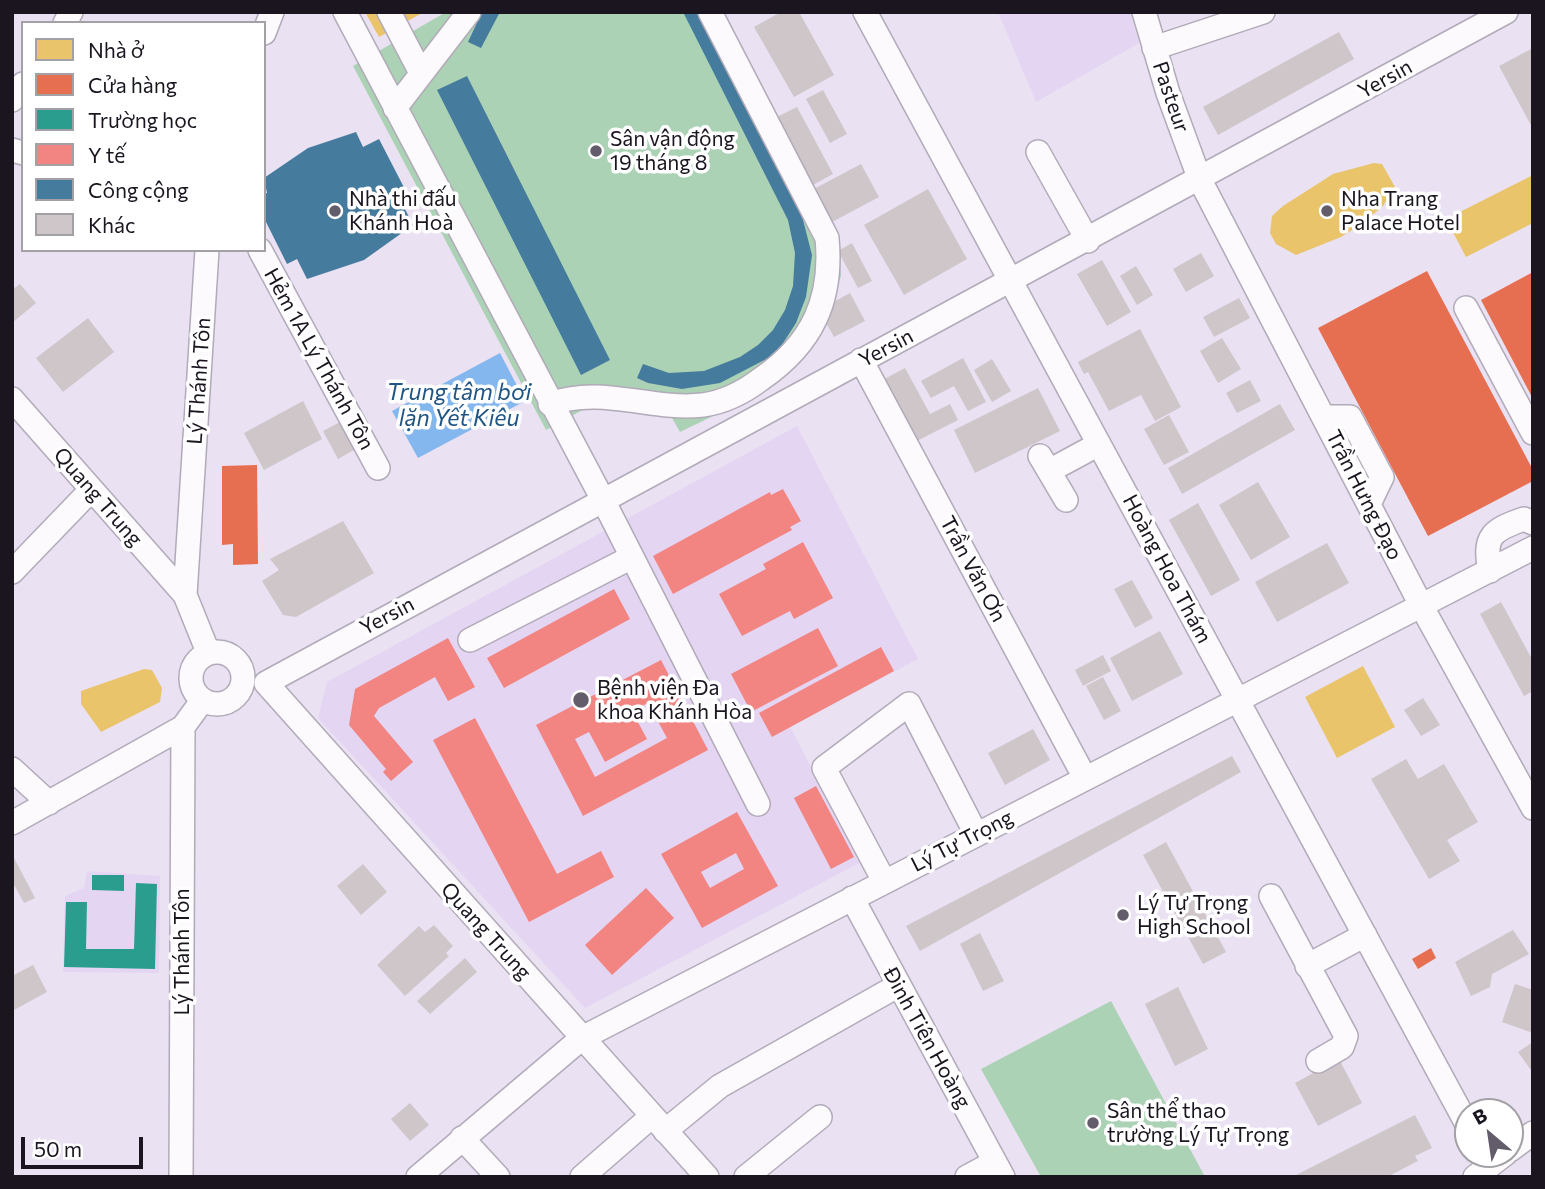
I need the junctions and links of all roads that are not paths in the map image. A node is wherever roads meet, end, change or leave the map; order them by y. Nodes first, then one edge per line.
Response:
1 (345, 12) edge
2 (389, 12) edge
3 (469, 12) edge
4 (710, 12) edge
5 (865, 12) edge
6 (1144, 12) edge
7 (1263, 12) edge
8 (1506, 12) edge
9 (1154, 48) junction
10 (421, 73) junction
11 (395, 108) junction
12 (1038, 152) dead end
13 (1200, 180) junction
14 (1088, 241) junction
15 (207, 252) edge
16 (261, 252) edge
17 (1012, 282) junction
18 (1466, 308) dead end
19 (861, 360) junction
20 (12, 398) edge
21 (550, 404) junction
22 (1533, 433) edge
23 (1099, 444) junction
24 (378, 468) dead end
25 (91, 490) junction
26 (603, 500) junction
27 (1066, 500) dead end
28 (1533, 523) edge
29 (1533, 548) edge
30 (632, 556) junction
31 (1490, 570) junction
32 (12, 572) edge
33 (185, 595) junction
34 (1422, 607) junction
35 (470, 640) dead end
36 (208, 652) junction
37 (255, 681) junction
38 (202, 701) junction
39 (1238, 702) junction
40 (183, 727) junction
41 (12, 769) edge
42 (1085, 778) junction
43 (49, 803) junction
44 (758, 804) dead end
45 (1533, 808) edge
46 (12, 823) edge
47 (976, 834) junction
48 (884, 881) junction
49 (1271, 896) dead end
50 (852, 898) junction
51 (1365, 935) junction
52 (1307, 966) junction
53 (899, 985) junction
54 (582, 1038) junction
55 (1318, 1061) dead end
56 (1454, 1100) edge
57 (820, 1117) dead end
58 (659, 1123) junction
59 (462, 1138) junction
60 (999, 1169) edge
61 (700, 1174) edge
62 (181, 1177) edge
63 (418, 1177) edge
64 (498, 1177) edge
65 (582, 1177) edge
66 (746, 1177) edge
67 (967, 1177) edge

1 - 11 street
2 - 10 street
3 - 10 street
4 - 21 street
5 - 17 street, Hoàng Hoa Thám
6 - 9 street, Pasteur
7 - 9 street
8 - 13 street, Yersin
9 - 13 street, Pasteur
10 - 11 street
11 - 21 street
12 - 14 street
13 - 14 street, Yersin
13 - 34 street, Trần Hưng Đạo
14 - 17 street, Yersin
15 - 33 street, Lý Thánh Tôn
16 - 24 street, Hẻm 1A Lý Thánh Tôn
17 - 19 street, Yersin
17 - 23 street, Hoàng Hoa Thám
18 - 22 street
19 - 26 street, Yersin
19 - 42 street, Trần Văn Ơn
20 - 25 street, Quang Trung
21 - 26 street
23 - 27 street
23 - 39 street, Hoàng Hoa Thám
25 - 32 street
25 - 33 street, Quang Trung
26 - 30 street
26 - 37 street, Yersin
28 - 31 street
29 - 31 street, Lý Tự Trọng
30 - 35 street
30 - 44 street
31 - 34 street, Lý Tự Trọng
33 - 36 street
34 - 39 street, Lý Tự Trọng
34 - 45 street, Trần Hưng Đạo
36 - 37 street
36 - 38 street
37 - 38 street
37 - 54 street, Quang Trung
38 - 40 street
39 - 42 street, Lý Tự Trọng
39 - 51 street, Hoàng Hoa Thám
40 - 43 street
40 - 62 street, Lý Thánh Tôn
41 - 43 street
42 - 47 street, Lý Tự Trọng
43 - 46 street
47 - 48 street, Lý Tự Trọng
47 - 48 street
48 - 50 street, Lý Tự Trọng
49 - 52 street
50 - 53 street, Đinh Tiên Hoàng
50 - 54 street, Lý Tự Trọng
51 - 52 street
51 - 56 street, Hoàng Hoa Thám
52 - 55 street
53 - 58 street
53 - 60 street, Đinh Tiên Hoàng
54 - 58 street, Quang Trung
54 - 59 street, Lý Tự Trọng
57 - 66 street
58 - 61 street, Quang Trung
58 - 65 street
59 - 63 street, Lý Tự Trọng
59 - 64 street
60 - 67 street

